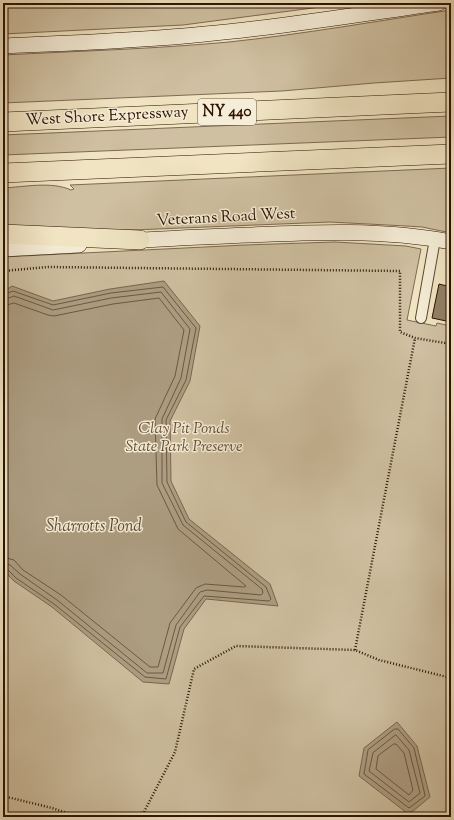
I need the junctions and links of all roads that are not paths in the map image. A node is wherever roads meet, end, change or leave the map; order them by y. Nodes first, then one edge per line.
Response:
1 (439, 3) edge
2 (3, 46) edge
3 (451, 102) edge
4 (3, 122) edge
5 (451, 154) edge
6 (3, 173) edge
7 (3, 234) edge
8 (435, 239) junction
9 (140, 240) junction
10 (451, 242) edge
11 (3, 248) edge
12 (421, 318) dead end

1 - 2 street
3 - 4 highway, West Shore Expressway / NY 440
5 - 6 highway
7 - 9 highway
8 - 9 street, Veterans Road West
8 - 10 street, Veterans Road West
8 - 12 street
9 - 11 street, Veterans Road West

